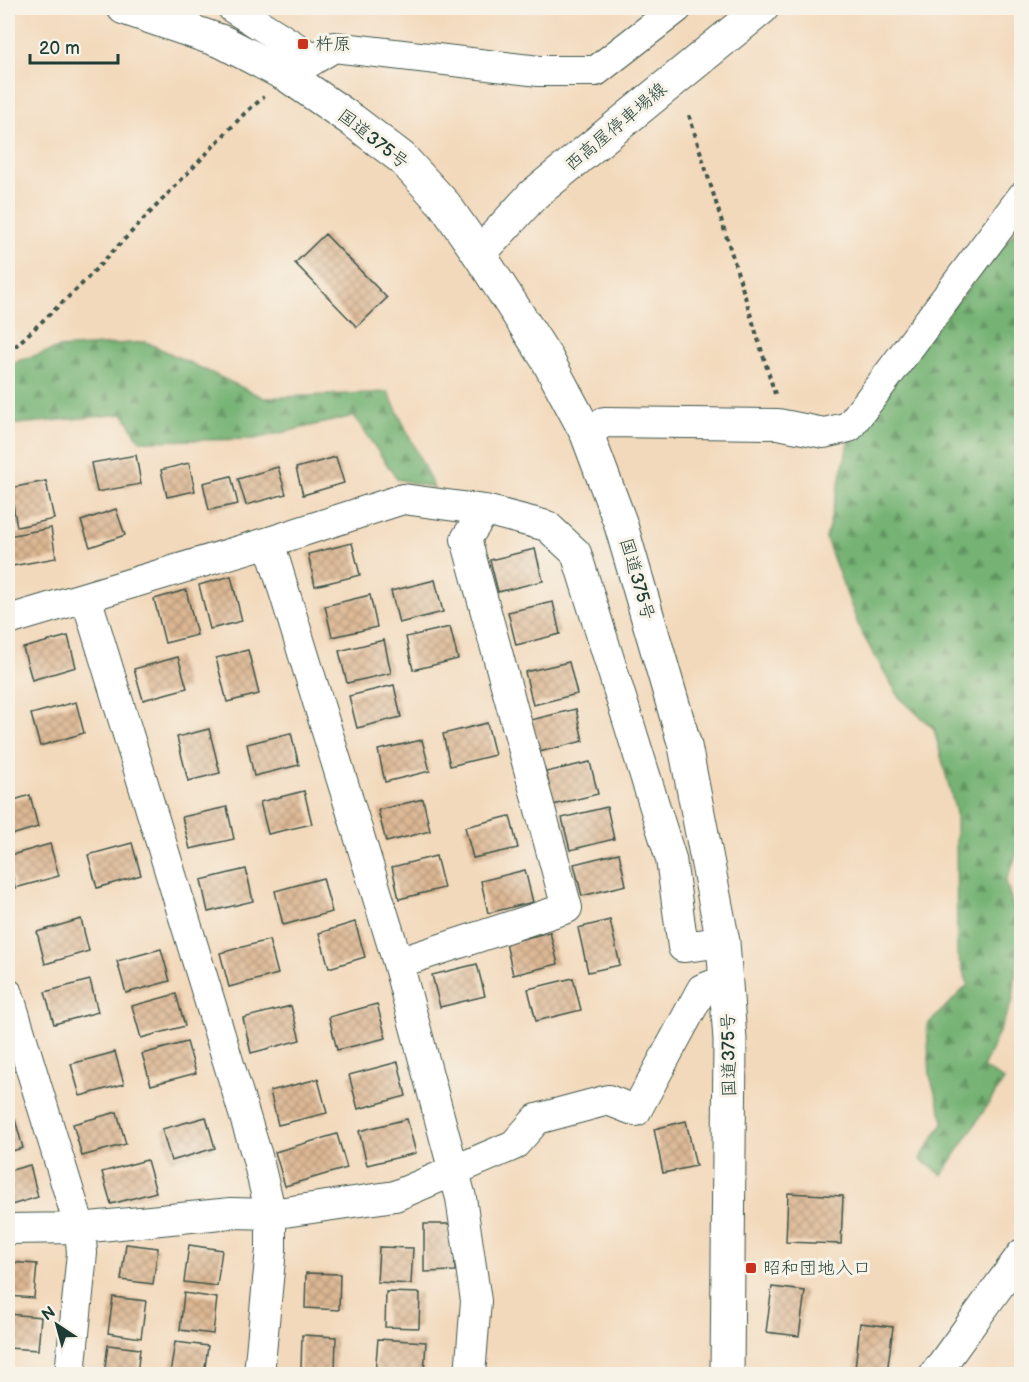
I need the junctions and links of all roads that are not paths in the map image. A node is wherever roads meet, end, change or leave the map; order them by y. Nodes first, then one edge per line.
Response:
1 (124, 8) edge
2 (233, 8) edge
3 (677, 8) edge
4 (762, 8) edge
5 (301, 67) junction
6 (1022, 197) edge
7 (479, 254) junction
8 (587, 434) junction
9 (484, 510) junction
10 (269, 542) junction
11 (86, 597) junction
12 (8, 618) edge
13 (723, 942) junction
14 (398, 963) junction
15 (726, 980) junction
16 (8, 994) edge
17 (454, 1172) junction
18 (271, 1214) junction
19 (80, 1228) junction
20 (8, 1229) edge
21 (1022, 1254) edge
22 (70, 1374) edge
23 (259, 1374) edge
24 (470, 1374) edge
25 (727, 1374) edge
26 (935, 1374) edge

1 - 5 main road, 国道375号
2 - 5 street
3 - 5 street
4 - 7 main road, 西高屋停車場線
5 - 7 main road, 国道375号
6 - 8 street
7 - 8 main road, 国道375号
8 - 13 main road, 国道375号
9 - 10 street
9 - 13 street
9 - 14 street
10 - 11 street
10 - 14 street
11 - 12 street
11 - 18 street
13 - 15 main road, 国道375号
14 - 17 street
15 - 17 street
15 - 25 main road, 国道375号
16 - 19 street
17 - 18 street
17 - 24 street
18 - 19 street
18 - 23 street
19 - 20 street
19 - 22 street
21 - 26 street

